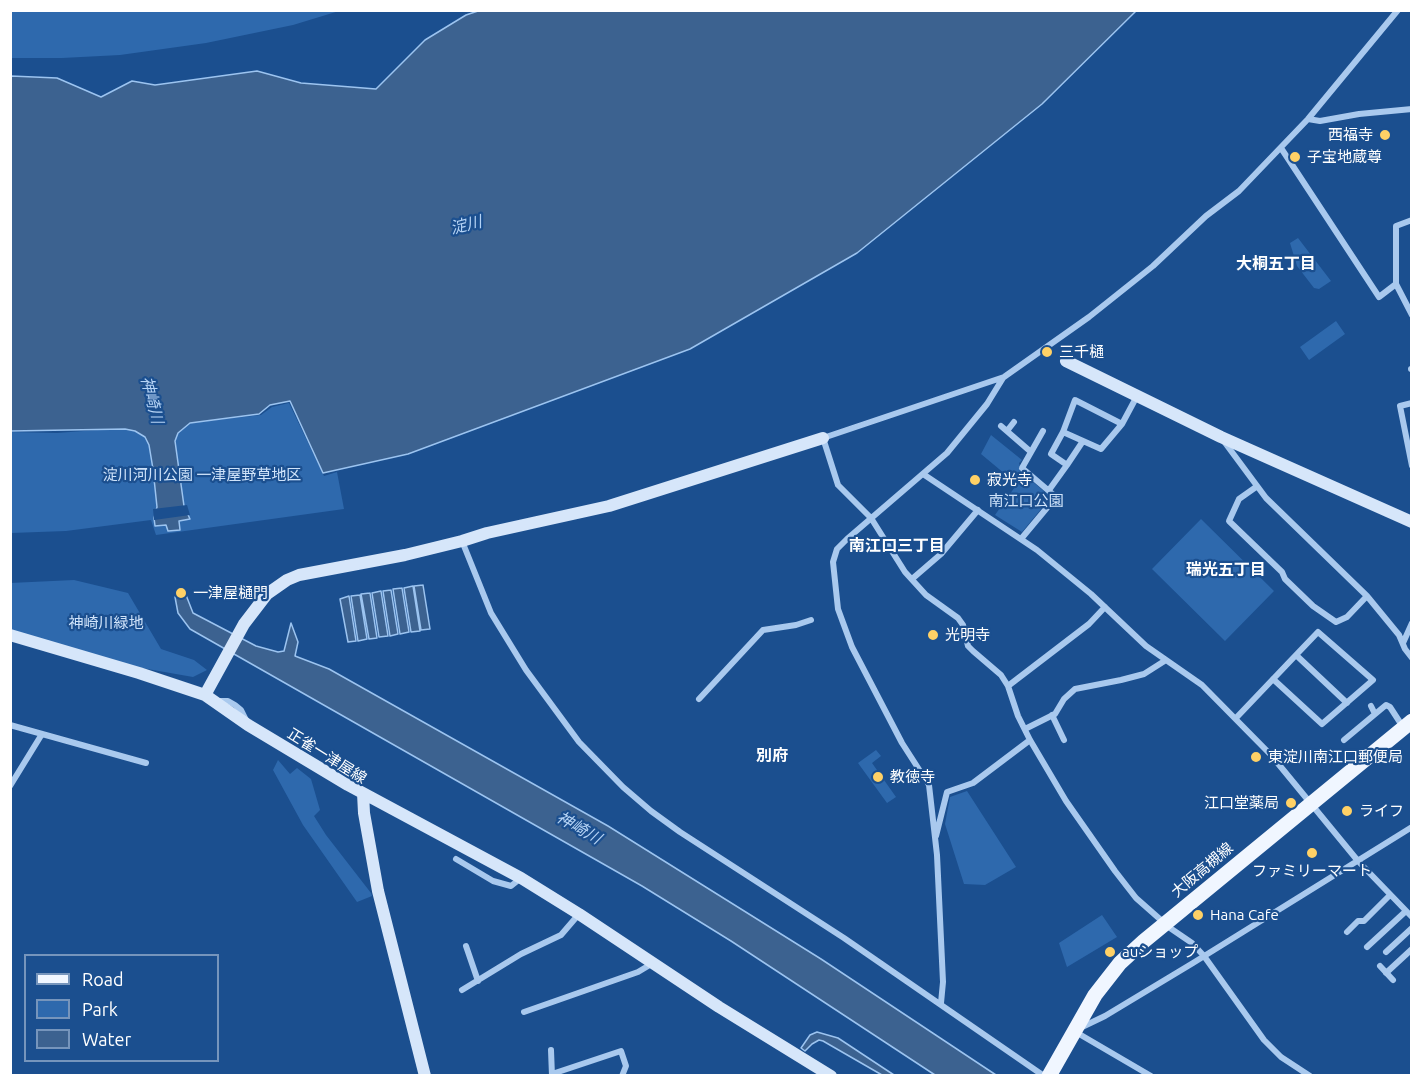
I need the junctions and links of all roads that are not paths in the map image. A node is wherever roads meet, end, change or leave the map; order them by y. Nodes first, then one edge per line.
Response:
1 (1398, 10) edge
2 (1412, 109) edge
3 (1308, 119) junction
4 (1281, 148) junction
5 (1412, 220) edge
6 (1396, 284) junction
7 (1412, 315) edge
8 (1066, 361) dead end
9 (1004, 377) junction
10 (1137, 396) junction
11 (1412, 403) edge
12 (1014, 422) dead end
13 (1412, 422) edge
14 (1122, 424) junction
15 (1403, 424) junction
16 (1043, 431) dead end
17 (1063, 432) junction
18 (1221, 437) junction
19 (823, 438) junction
20 (1083, 441) junction
21 (1031, 452) junction
22 (1067, 465) junction
23 (1412, 466) edge
24 (923, 474) junction
25 (1256, 487) junction
26 (1049, 490) junction
27 (978, 510) junction
28 (871, 518) junction
29 (1412, 522) edge
30 (1021, 538) junction
31 (462, 541) junction
32 (912, 579) junction
33 (1367, 596) junction
34 (1105, 607) junction
35 (811, 620) dead end
36 (1412, 623) edge
37 (10, 635) edge
38 (1403, 643) junction
39 (1296, 654) junction
40 (1412, 658) edge
41 (1166, 660) junction
42 (1273, 679) junction
43 (1008, 686) junction
44 (209, 698) junction
45 (699, 699) dead end
46 (1347, 703) junction
47 (1371, 706) dead end
48 (1375, 714) junction
49 (1052, 716) junction
50 (1236, 718) junction
51 (1407, 724) edge
52 (10, 725) edge
53 (1348, 725) dead end
54 (1025, 729) junction
55 (1354, 731) junction
56 (42, 734) junction
57 (1030, 740) junction
58 (1064, 740) dead end
59 (1344, 740) dead end
60 (146, 762) dead end
61 (14, 774) edge
62 (10, 786) edge
63 (363, 793) junction
64 (1311, 802) junction
65 (1412, 827) edge
66 (935, 839) junction
67 (456, 860) dead end
68 (1358, 861) junction
69 (521, 878) junction
70 (1390, 895) junction
71 (1406, 911) junction
72 (579, 914) junction
73 (1412, 917) edge
74 (1165, 924) junction
75 (1412, 928) edge
76 (1347, 932) dead end
77 (466, 945) dead end
78 (1367, 947) dead end
79 (1412, 949) edge
80 (1204, 956) junction
81 (1402, 958) junction
82 (654, 963) junction
83 (1380, 966) dead end
84 (1386, 973) junction
85 (1393, 980) dead end
86 (478, 981) junction
87 (462, 990) dead end
88 (941, 1004) junction
89 (524, 1012) dead end
90 (1074, 1031) junction
91 (551, 1050) dead end
92 (552, 1075) edge
93 (425, 1076) edge
94 (622, 1076) edge
95 (831, 1076) edge
96 (1044, 1076) edge
97 (1049, 1076) edge
98 (1151, 1076) edge
99 (1310, 1076) edge

1 - 3 street
2 - 3 street
3 - 4 street
4 - 6 street
4 - 9 street
5 - 6 street
6 - 7 street
8 - 10 street
9 - 19 street
9 - 24 street
10 - 14 street
10 - 18 street
11 - 15 street
12 - 21 street
13 - 15 street
14 - 17 street
14 - 20 street
15 - 23 street
16 - 21 street
17 - 20 street
17 - 22 street
18 - 25 street
18 - 29 street
19 - 28 street
19 - 31 street
20 - 22 street
21 - 26 street
22 - 26 street
24 - 27 street
24 - 28 street
25 - 33 street
25 - 33 street
26 - 30 street
27 - 30 street
27 - 32 street
28 - 32 street
28 - 66 street
30 - 34 street
31 - 44 street
31 - 88 street
32 - 43 street
33 - 38 street
34 - 41 street
34 - 43 street
35 - 45 street
36 - 38 street
37 - 44 street, 正雀一津屋線
38 - 40 street
39 - 42 street
39 - 46 street
39 - 46 street
41 - 49 street
41 - 50 street
42 - 46 street
42 - 50 street
43 - 54 street
44 - 63 street, 正雀一津屋線
47 - 48 street
48 - 51 street
48 - 55 street
49 - 54 street
49 - 58 street
50 - 64 street
51 - 64 main road, 大阪高槻線
52 - 56 street
53 - 55 street
54 - 57 street
55 - 59 street
56 - 60 street
56 - 61 street
57 - 66 street
57 - 74 street
61 - 62 street
63 - 69 street
63 - 93 street, 正雀一津屋線
64 - 68 street
64 - 74 main road, 大阪高槻線
65 - 68 street
66 - 88 street
67 - 69 street
68 - 70 street
68 - 80 street
69 - 72 street
70 - 71 street
70 - 76 street
71 - 73 street
71 - 78 street
72 - 82 street
72 - 86 street
74 - 80 street
74 - 90 main road, 大阪高槻線
75 - 81 street
77 - 86 street
79 - 81 street
80 - 90 street
80 - 99 street
81 - 84 street
82 - 89 street
82 - 95 street
83 - 84 street
84 - 85 street
86 - 87 street
88 - 96 street
90 - 97 main road, 大阪高槻線
90 - 98 street
91 - 92 street
92 - 94 street

